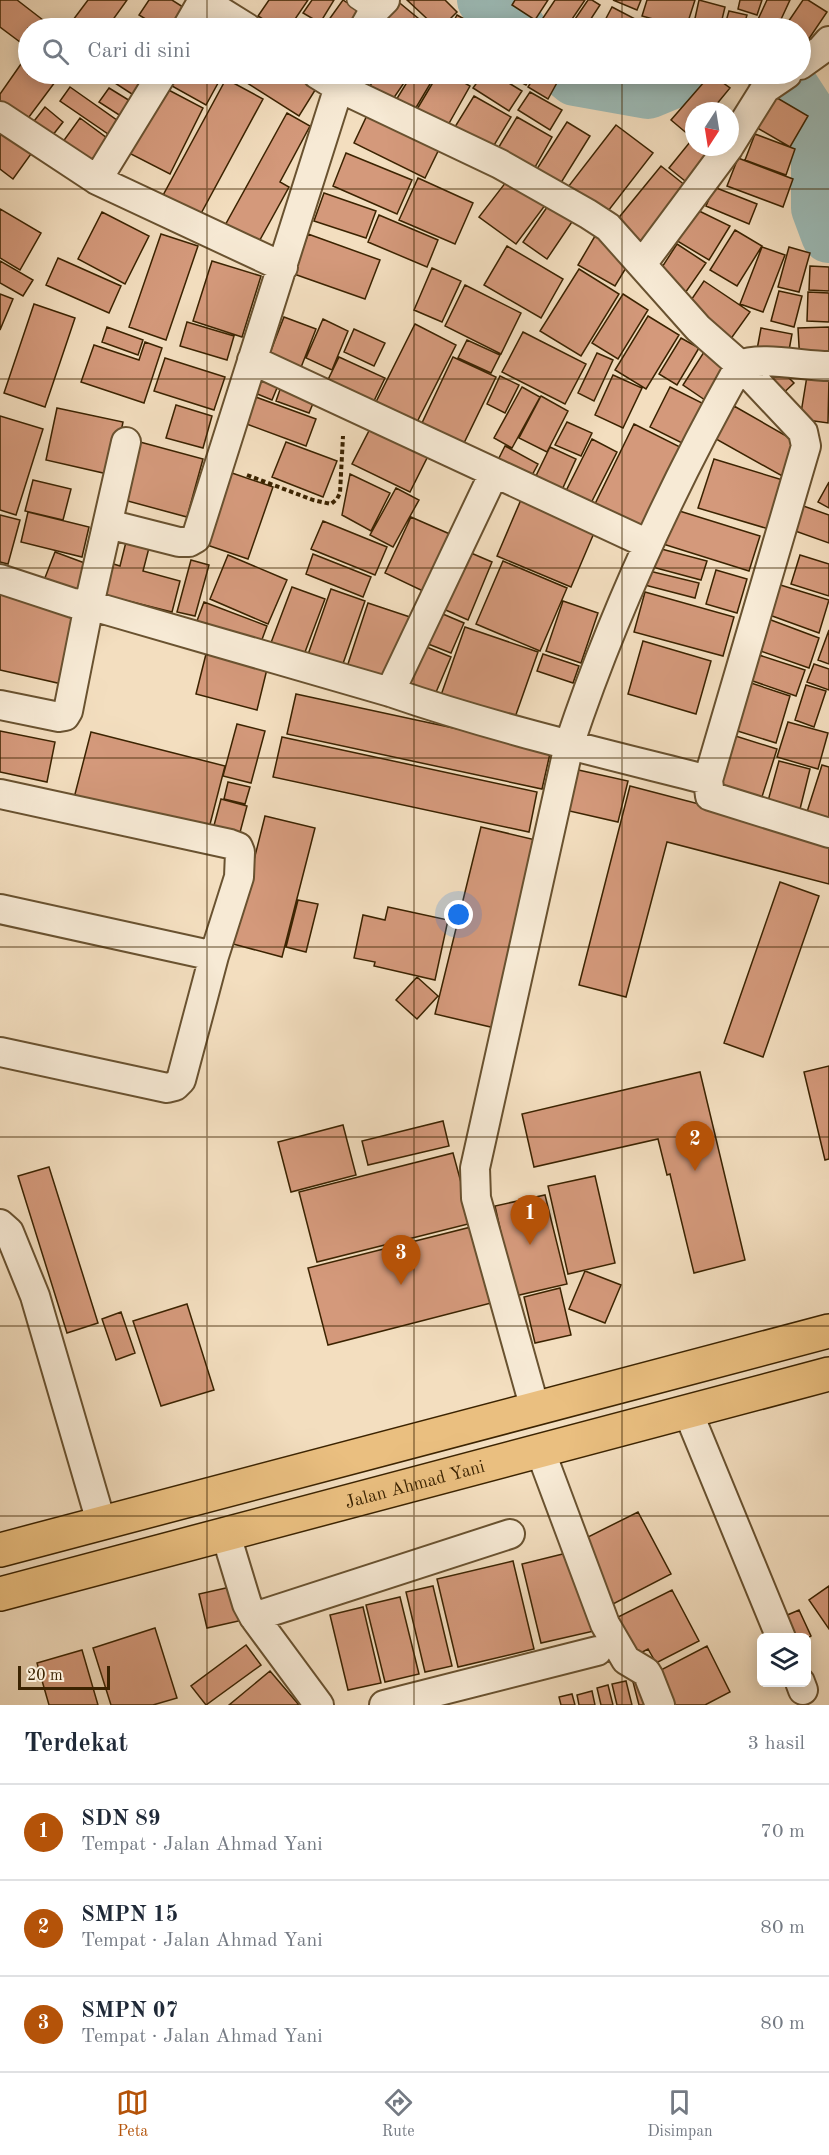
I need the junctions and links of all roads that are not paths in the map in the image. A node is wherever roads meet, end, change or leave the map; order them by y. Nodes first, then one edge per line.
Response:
1 (202, 0) edge
2 (192, 18) edge
3 (231, 18) edge
4 (829, 41) edge
5 (811, 58) edge
6 (156, 84) edge
7 (331, 84) edge
8 (345, 84) edge
9 (774, 84) edge
10 (0, 116) edge
11 (739, 133) edge
12 (723, 156) edge
13 (97, 180) junction
14 (642, 264) junction
15 (283, 267) junction
16 (252, 360) junction
17 (740, 365) junction
18 (829, 366) edge
19 (126, 442) dead end
20 (494, 473) junction
21 (108, 524) junction
22 (648, 544) junction
23 (0, 579) edge
24 (89, 605) junction
25 (390, 692) junction
26 (0, 705) edge
27 (569, 745) junction
28 (708, 780) junction
29 (0, 794) edge
30 (829, 833) edge
31 (0, 909) edge
32 (214, 956) junction
33 (0, 1052) edge
34 (0, 1224) edge
35 (829, 1331) edge
36 (829, 1374) edge
37 (535, 1409) junction
38 (688, 1412) junction
39 (540, 1450) junction
40 (101, 1522) junction
41 (510, 1534) dead end
42 (226, 1535) junction
43 (0, 1550) edge
44 (0, 1593) edge
45 (254, 1617) junction
46 (779, 1633) edge
47 (597, 1651) dead end
48 (320, 1705) edge
49 (384, 1705) edge
50 (660, 1705) edge

1 - 2 street
1 - 3 street
4 - 5 street
6 - 13 street
7 - 15 street
8 - 14 street
9 - 11 street
10 - 13 street
12 - 14 street
13 - 15 street
14 - 17 street
15 - 16 street
16 - 20 street
16 - 21 street
17 - 18 street
17 - 22 street
17 - 28 street
19 - 21 street
20 - 22 street
20 - 25 street
21 - 24 street
22 - 27 street
23 - 24 street
24 - 25 street
24 - 26 street
25 - 27 street
27 - 28 street
27 - 37 street
28 - 30 street
29 - 32 street
31 - 32 street
32 - 33 street
34 - 40 street
35 - 37 highway
36 - 38 highway, Jalan Ahmad Yani
37 - 40 highway
38 - 39 highway, Jalan Ahmad Yani
38 - 46 street
39 - 42 highway, Jalan Ahmad Yani
39 - 50 street
40 - 43 highway
41 - 45 street
42 - 44 highway, Jalan Ahmad Yani
42 - 45 street
45 - 48 street
47 - 49 street

